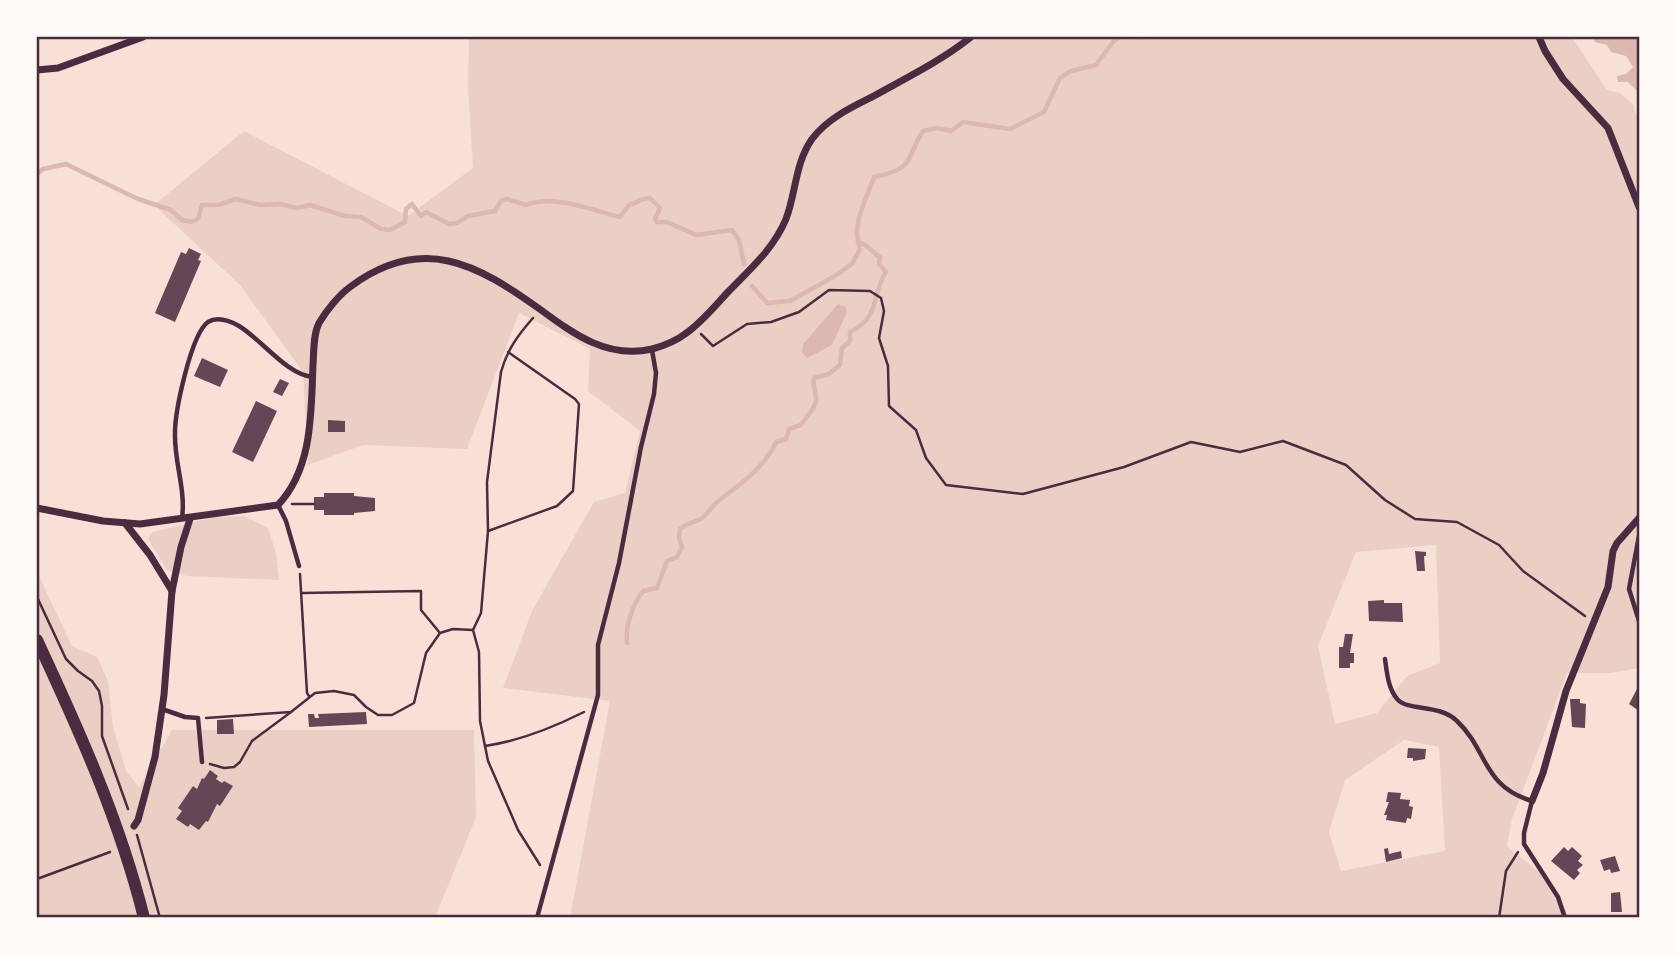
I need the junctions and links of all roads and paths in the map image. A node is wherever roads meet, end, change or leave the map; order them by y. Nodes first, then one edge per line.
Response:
1 (143, 37) edge
2 (971, 37) edge
3 (1539, 37) edge
4 (37, 70) edge
5 (1639, 207) edge
6 (540, 310) junction
7 (694, 327) junction
8 (652, 349) junction
9 (508, 352) junction
10 (313, 377) junction
11 (314, 504) dead end
12 (278, 505) junction
13 (37, 508) edge
14 (1639, 518) edge
15 (186, 519) junction
16 (125, 523) junction
17 (488, 531) junction
18 (1639, 536) edge
19 (299, 566) joint
20 (172, 591) junction
21 (302, 593) junction
22 (37, 597) edge
23 (1639, 621) edge
24 (1593, 623) junction
25 (473, 630) junction
26 (440, 633) junction
27 (37, 640) edge
28 (1385, 659) dead end
29 (309, 696) junction
30 (595, 706) junction
31 (162, 709) junction
32 (290, 712) junction
33 (198, 718) junction
34 (485, 746) junction
35 (202, 762) joint
36 (1532, 801) junction
37 (134, 826) junction
38 (1524, 844) junction
39 (122, 847) junction
40 (548, 877) junction
41 (37, 879) edge
42 (144, 918) edge
43 (160, 918) edge
44 (537, 918) edge
45 (1499, 918) edge
46 (1565, 918) edge

1 - 4 street
2 - 7 street
3 - 5 street
6 - 8 street
6 - 9 path
6 - 10 street
7 - 8 street
7 - 24 path
8 - 30 lane
9 - 17 path
9 - 17 path
10 - 12 street
10 - 15 lane
11 - 12 path
12 - 15 street
12 - 19 lane
13 - 16 street
14 - 24 street
15 - 16 street
15 - 20 street
16 - 20 street
17 - 25 path
18 - 23 lane
19 - 21 path
20 - 31 street
21 - 26 path
21 - 29 path
22 - 37 path
24 - 36 street
25 - 26 path
25 - 34 path
26 - 29 path
27 - 39 main road
28 - 36 lane
29 - 32 path
30 - 34 path
30 - 40 lane
31 - 33 lane
31 - 37 street
32 - 33 path
32 - 35 path
33 - 35 lane
34 - 40 path
36 - 38 lane
37 - 43 path
38 - 45 path
38 - 46 lane
39 - 41 path
39 - 42 main road
40 - 44 lane

